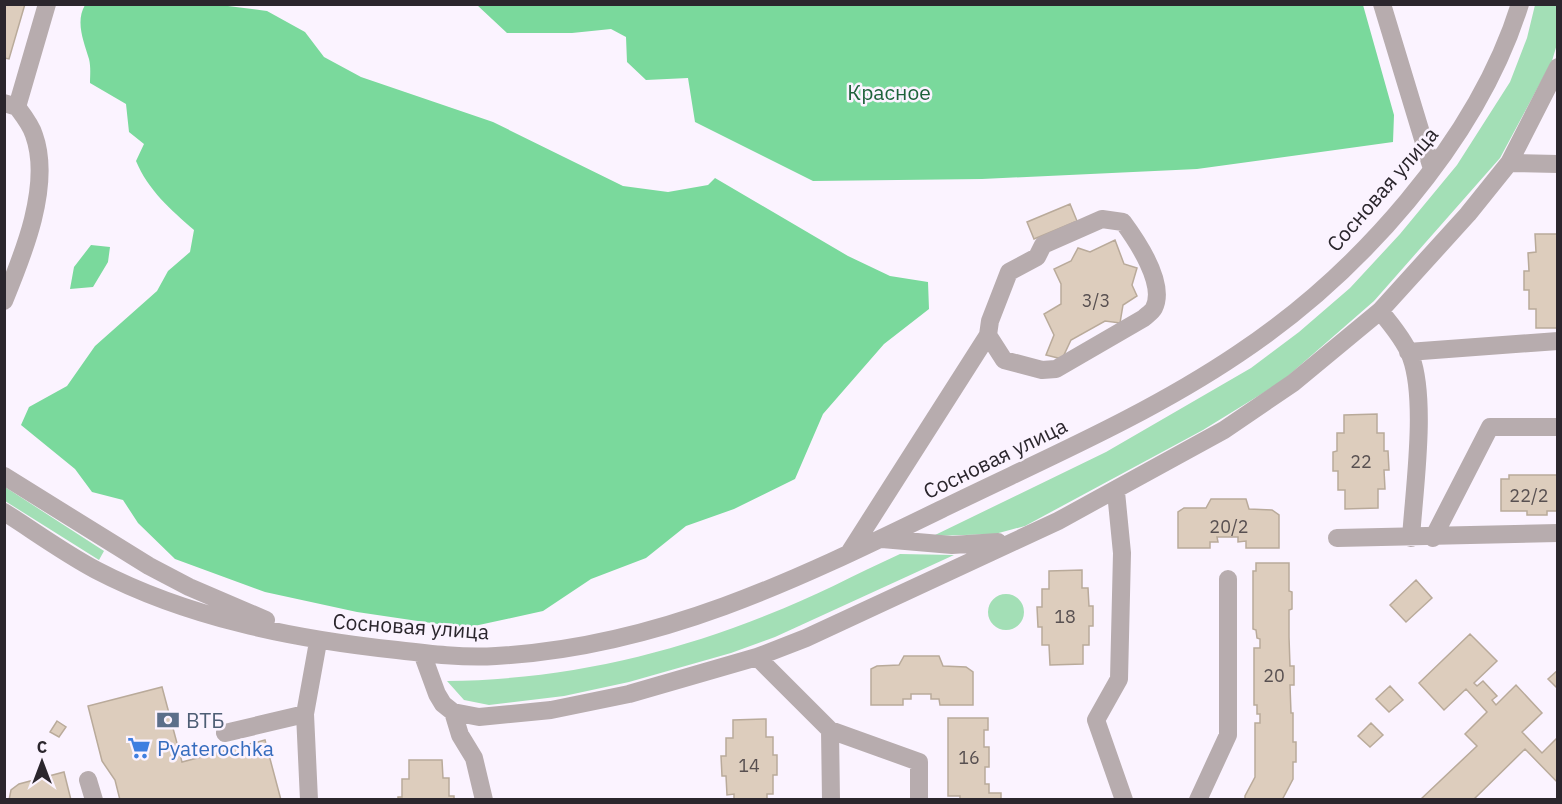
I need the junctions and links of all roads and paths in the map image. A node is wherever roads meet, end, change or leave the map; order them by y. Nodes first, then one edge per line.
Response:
1 (47, 4) edge
2 (1382, 4) edge
3 (1520, 4) edge
4 (1557, 67) edge
5 (11, 105) edge
6 (1509, 163) junction
7 (1557, 164) edge
8 (1432, 169) junction
9 (4, 301) edge
10 (1380, 311) junction
11 (988, 335) junction
12 (1557, 341) edge
13 (1408, 352) junction
14 (1557, 427) edge
15 (4, 476) edge
16 (1116, 492) junction
17 (4, 512) edge
18 (1557, 533) edge
19 (880, 538) junction
20 (1337, 538) dead end
21 (1411, 538) junction
22 (1433, 538) junction
23 (1015, 541) junction
24 (849, 553) junction
25 (1228, 579) dead end
26 (318, 642) junction
27 (422, 653) junction
28 (758, 657) junction
29 (453, 712) junction
30 (305, 714) junction
31 (830, 730) junction
32 (225, 733) dead end
33 (88, 780) dead end
34 (310, 798) edge
35 (94, 800) edge
36 (484, 800) edge
37 (831, 800) edge
38 (920, 800) edge
39 (1124, 800) edge
40 (1198, 800) edge

1 - 5 street
2 - 8 street
3 - 8 street, Сосновая улица
4 - 6 street
5 - 9 street
6 - 7 street
6 - 10 street
8 - 19 street, Сосновая улица
10 - 13 street
10 - 16 street
11 - 11 street
11 - 24 street
12 - 13 street
13 - 21 street
14 - 22 street
15 - 26 street, Сосновая улица
16 - 23 street
16 - 39 street
17 - 26 street, Сосновая улица
18 - 22 street
19 - 23 street
19 - 24 street, Сосновая улица
20 - 21 street
21 - 22 street
23 - 28 street
24 - 27 street, Сосновая улица
25 - 40 street
26 - 27 street, Сосновая улица
26 - 30 street
27 - 29 street
28 - 29 street
28 - 31 street
29 - 36 street
30 - 32 street
30 - 34 street
31 - 37 street
31 - 38 street
33 - 35 street

